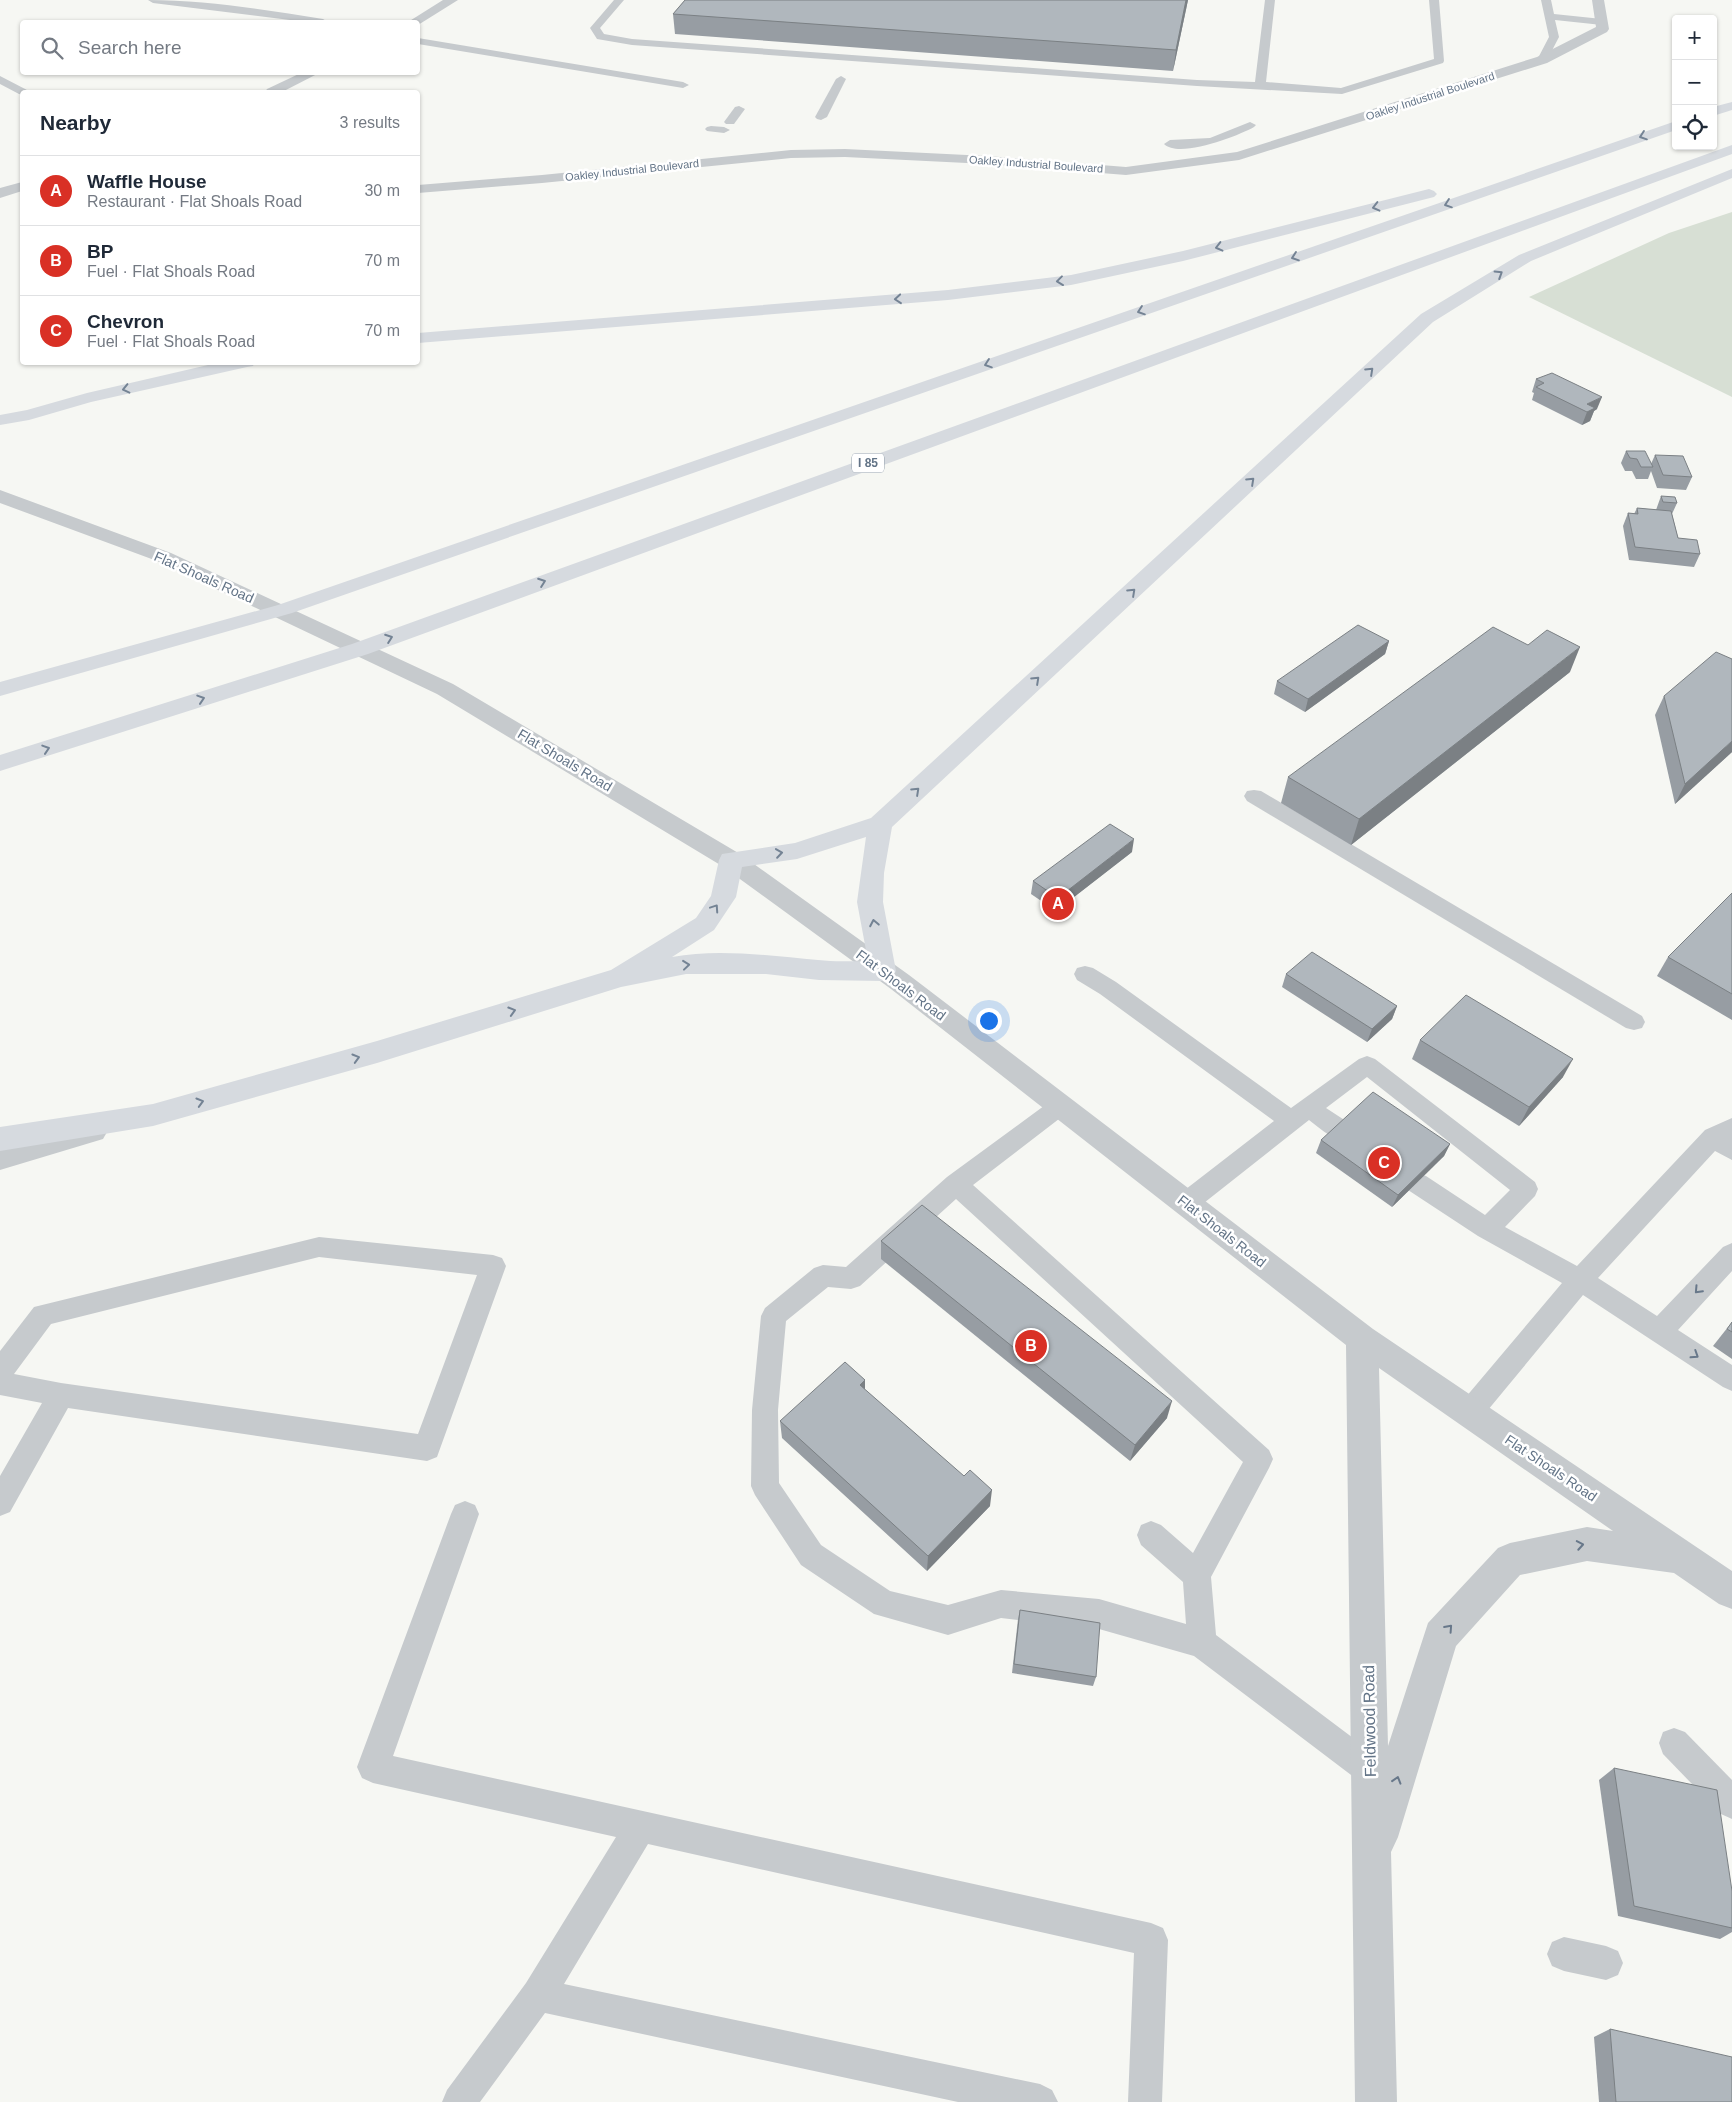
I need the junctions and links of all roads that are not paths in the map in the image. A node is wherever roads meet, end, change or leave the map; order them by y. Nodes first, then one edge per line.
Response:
1 (152, 0) edge
2 (452, 0) edge
3 (619, 0) edge
4 (1270, 0) edge
5 (1434, 0) edge
6 (1546, 0) edge
7 (1598, 0) edge
8 (1548, 16) junction
9 (310, 20) edge
10 (417, 20) edge
11 (1602, 22) junction
12 (420, 41) edge
13 (1542, 60) junction
14 (309, 75) edge
15 (842, 79) dead end
16 (0, 80) edge
17 (1260, 85) junction
18 (683, 86) dead end
19 (20, 90) edge
20 (276, 90) edge
21 (817, 96) dead end
22 (835, 98) junction
23 (1732, 106) edge
24 (739, 109) dead end
25 (1717, 111) edge
26 (821, 117) dead end
27 (1672, 126) edge
28 (1217, 128) dead end
29 (710, 129) dead end
30 (1170, 144) dead end
31 (1197, 145) junction
32 (1610, 148) junction
33 (1732, 149) edge
34 (1221, 159) junction
35 (1732, 173) edge
36 (20, 187) edge
37 (420, 189) edge
38 (0, 193) edge
39 (420, 338) edge
40 (234, 365) edge
41 (29, 415) junction
42 (0, 420) edge
43 (0, 430) edge
44 (0, 496) edge
45 (0, 689) edge
46 (0, 764) edge
47 (1254, 796) dead end
48 (880, 824) junction
49 (731, 860) junction
50 (883, 970) junction
51 (1085, 974) dead end
52 (620, 977) junction
53 (1634, 1022) dead end
54 (1060, 1106) junction
55 (153, 1115) junction
56 (1299, 1115) junction
57 (1341, 1130) edge
58 (1726, 1138) edge
59 (0, 1139) edge
60 (0, 1160) edge
61 (1417, 1183) edge
62 (956, 1184) junction
63 (1186, 1204) junction
64 (1487, 1229) junction
65 (1732, 1254) edge
66 (1580, 1280) junction
67 (1659, 1332) junction
68 (1362, 1339) junction
69 (0, 1372) edge
70 (1732, 1379) edge
71 (0, 1383) edge
72 (61, 1395) junction
73 (1469, 1413) junction
74 (0, 1503) edge
75 (465, 1514) dead end
76 (1151, 1535) dead end
77 (1680, 1556) junction
78 (1197, 1575) junction
79 (1732, 1592) edge
80 (1202, 1643) junction
81 (1674, 1743) dead end
82 (1370, 1770) junction
83 (1732, 1803) edge
84 (641, 1826) junction
85 (1372, 1860) junction
86 (1564, 1954) dead end
87 (1606, 1963) dead end
88 (538, 1995) junction
89 (458, 2102) edge
90 (1040, 2102) edge
91 (1145, 2102) edge
92 (1376, 2102) edge

1 - 9 lane
2 - 10 street
3 - 17 lane
4 - 17 lane
5 - 17 lane
6 - 8 lane
7 - 11 street
8 - 11 lane
8 - 13 lane
11 - 13 street, Oakley Industrial Boulevard
12 - 18 lane
13 - 34 street, Oakley Industrial Boulevard
14 - 20 street
15 - 22 lane
16 - 19 lane
21 - 22 lane
22 - 26 lane
23 - 25 highway
24 - 29 lane
27 -> 32 highway
28 - 31 lane
30 - 31 lane
31 - 34 lane
32 -> 39 highway
32 -> 45 highway
46 -> 33 highway, I 85
34 - 37 street, Oakley Industrial Boulevard
48 -> 35 highway
36 - 38 street
40 -> 41 highway
41 - 42 highway
41 - 43 highway
44 - 49 street, Flat Shoals Road
47 - 53 lane
49 -> 48 highway
50 -> 48 highway
49 - 50 street, Flat Shoals Road
52 -> 49 highway
52 -> 50 highway
50 - 54 street, Flat Shoals Road
51 - 56 lane
55 -> 52 highway
54 - 62 lane
54 - 63 street, Flat Shoals Road
55 - 59 highway
55 - 60 lane
56 - 57 lane
56 - 63 lane
56 - 64 lane
58 - 66 lane
61 - 64 lane
62 - 78 lane
62 - 80 lane
63 - 68 street, Flat Shoals Road
64 - 66 lane
65 -> 67 lane
66 - 67 lane
66 - 73 lane
67 -> 70 lane
68 - 73 street, Flat Shoals Road
68 - 82 street, Feldwood Road
69 - 72 lane
71 - 72 lane
72 - 74 lane
73 - 77 street, Flat Shoals Road
75 - 84 lane
76 - 78 lane
77 - 79 street, Flat Shoals Road
85 -> 77 street
78 - 80 lane
80 - 82 lane
81 - 83 lane
82 - 85 street, Feldwood Road
84 - 88 lane
84 - 91 lane
85 - 92 street, Feldwood Road
86 - 87 lane
88 - 89 lane
88 - 90 lane

